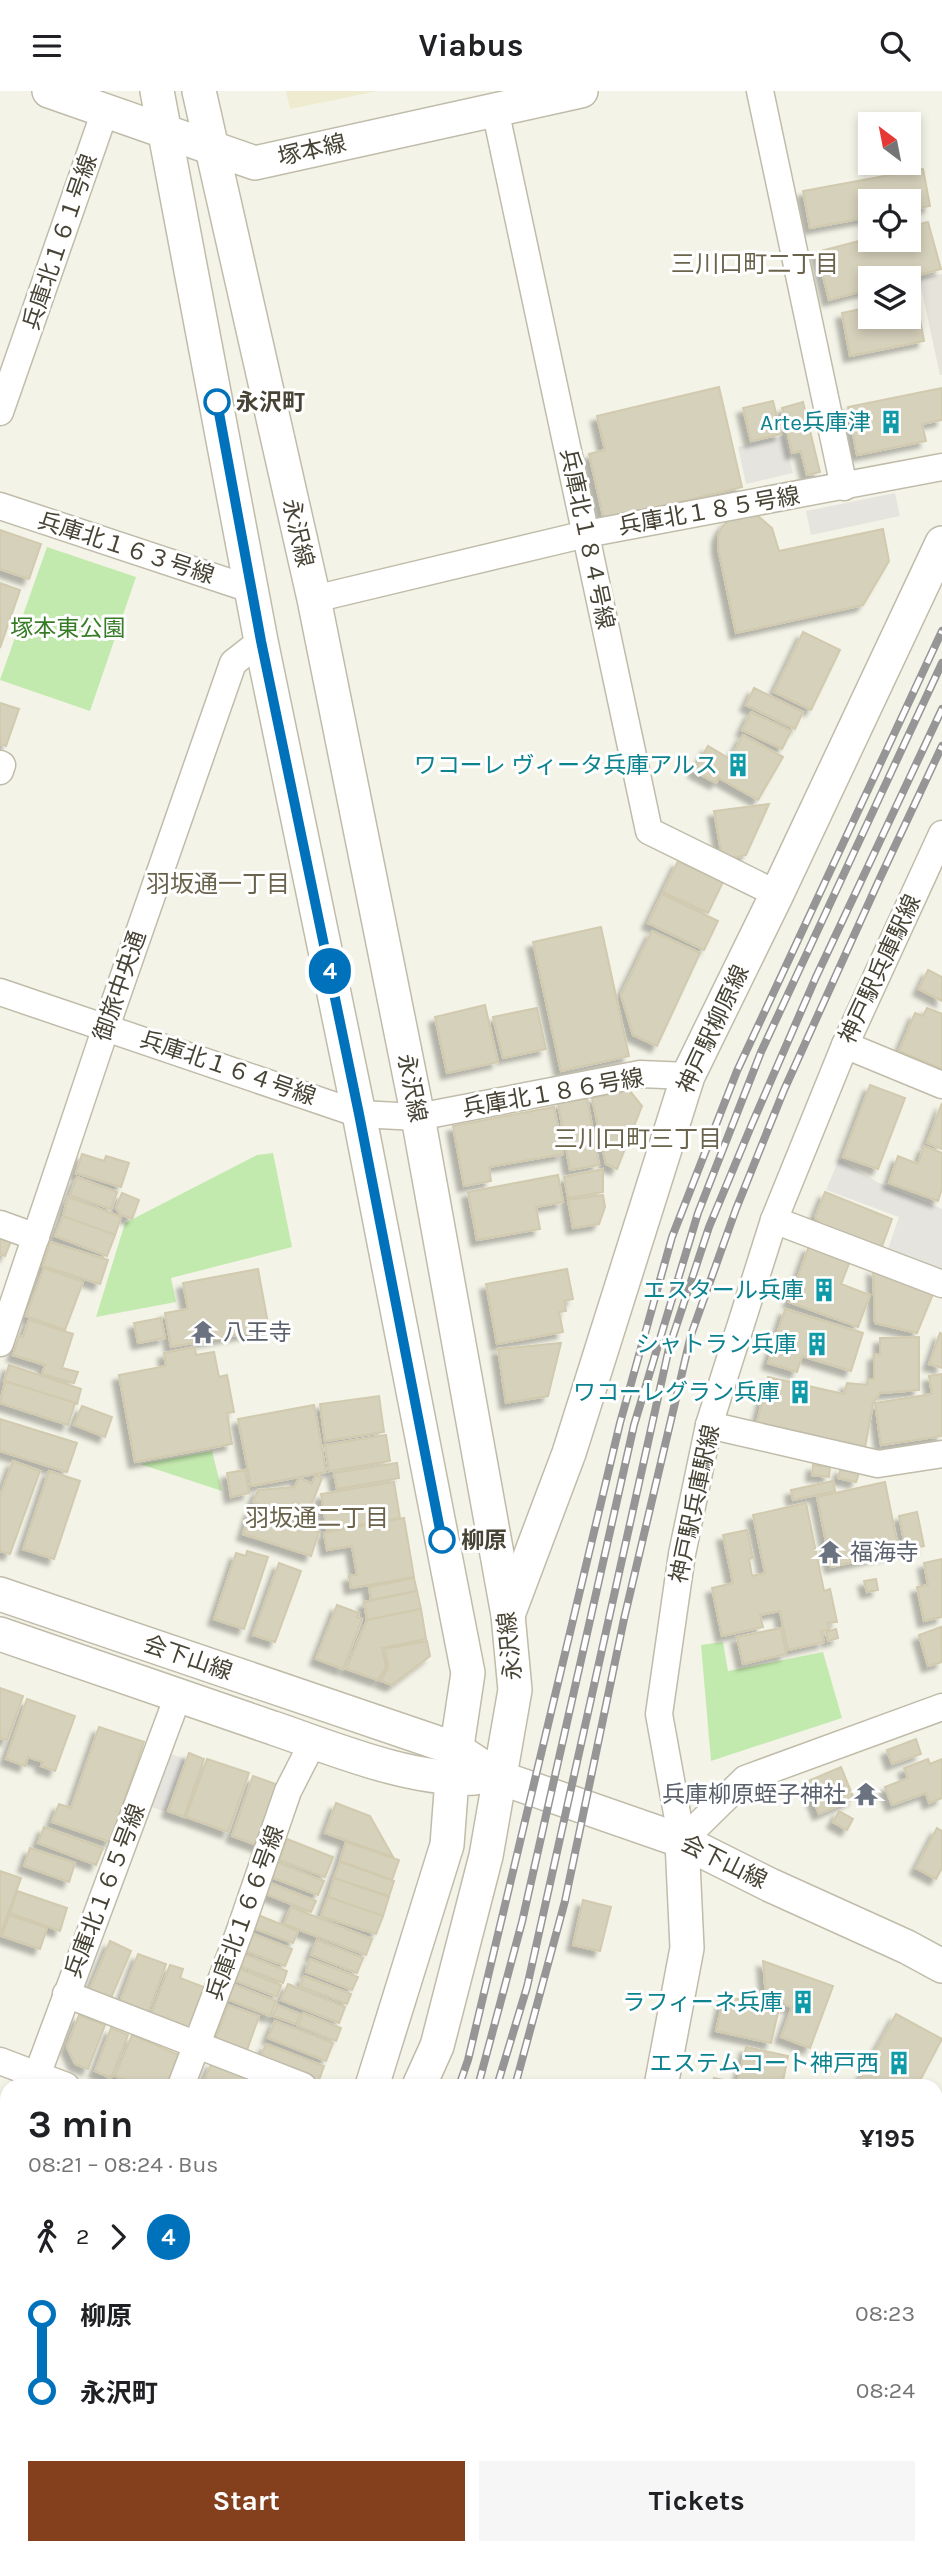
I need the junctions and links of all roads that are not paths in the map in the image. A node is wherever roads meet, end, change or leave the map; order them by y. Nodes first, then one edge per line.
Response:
1 (49, 91) edge
2 (157, 91) edge
3 (199, 91) edge
4 (581, 91) edge
5 (760, 91) edge
6 (495, 109) junction
7 (105, 111) junction
8 (166, 134) junction
9 (210, 147) junction
10 (0, 412) edge
11 (942, 467) edge
12 (844, 487) junction
13 (0, 506) edge
14 (586, 534) junction
15 (942, 543) edge
16 (253, 590) junction
17 (314, 600) junction
18 (261, 641) junction
19 (0, 765) edge
20 (0, 771) edge
21 (942, 834) edge
22 (777, 894) junction
23 (0, 992) edge
24 (106, 1027) junction
25 (845, 1045) junction
26 (688, 1076) junction
27 (942, 1086) edge
28 (359, 1114) junction
29 (418, 1118) junction
30 (775, 1220) junction
31 (0, 1224) edge
32 (36, 1237) junction
33 (942, 1284) edge
34 (0, 1343) edge
35 (709, 1426) junction
36 (942, 1454) edge
37 (0, 1594) edge
38 (508, 1615) junction
39 (0, 1634) edge
40 (178, 1696) junction
41 (942, 1707) edge
42 (313, 1742) junction
43 (454, 1764) junction
44 (498, 1777) junction
45 (682, 1840) junction
46 (942, 1966) edge
47 (66, 1994) junction
48 (197, 2045) junction
49 (0, 2061) edge
50 (32, 2079) edge
51 (36, 2079) edge
52 (184, 2079) edge
53 (285, 2079) edge
54 (374, 2079) edge
55 (422, 2079) edge
56 (662, 2079) edge

1 - 7 street, 塚本線
2 - 8 street, 永沢線
3 - 9 street, 永沢線
4 - 6 street, 塚本線
5 - 12 street
6 - 9 street, 塚本線
6 - 14 street, 兵庫北１８４号線
7 - 8 street, 塚本線
7 - 10 street, 兵庫北１６１号線
8 - 9 street, 塚本線
8 - 16 street, 永沢線
9 - 17 street, 永沢線
11 - 12 street, 兵庫北１８５号線
12 - 14 street, 兵庫北１８５号線
13 - 16 street, 兵庫北１６３号線
14 - 17 street, 兵庫北１８５号線
14 - 22 street, 兵庫北１８４号線
15 - 22 street, 神戸駅柳原線
16 - 18 street, 永沢線
17 - 29 street, 永沢線
18 - 24 street, 御旅中央通
18 - 28 street, 永沢線
19 - 20 street
21 - 25 street, 神戸駅兵庫駅線
22 - 26 street, 神戸駅柳原線
23 - 24 street, 兵庫北１６４号線
24 - 28 street, 兵庫北１６４号線
24 - 32 street, 御旅中央通
25 - 27 street
25 - 30 street, 神戸駅兵庫駅線
26 - 29 street, 兵庫北１８６号線
26 - 38 street, 神戸駅柳原線
28 - 29 street, 兵庫北１６４号線
28 - 43 street, 永沢線
29 - 38 street, 永沢線
30 - 33 street
30 - 35 street, 神戸駅兵庫駅線
31 - 32 street
32 - 34 street, 御旅中央通
35 - 36 street
35 - 45 street, 神戸駅兵庫駅線
37 - 43 street, 会下山線
38 - 44 street, 永沢線
39 - 40 street, 会下山線
40 - 42 street, 会下山線
40 - 47 street, 兵庫北１６５号線
41 - 45 street
42 - 43 street, 会下山線
42 - 48 street, 兵庫北１６６号線
43 - 44 street, 会下山線
43 - 54 street, 永沢線
44 - 45 street, 会下山線
44 - 55 street, 永沢線
45 - 46 street, 会下山線
45 - 56 street, 神戸駅兵庫駅線
47 - 48 street
47 - 51 street, 兵庫北１６５号線
48 - 52 street, 兵庫北１６６号線
48 - 53 street
49 - 50 street

